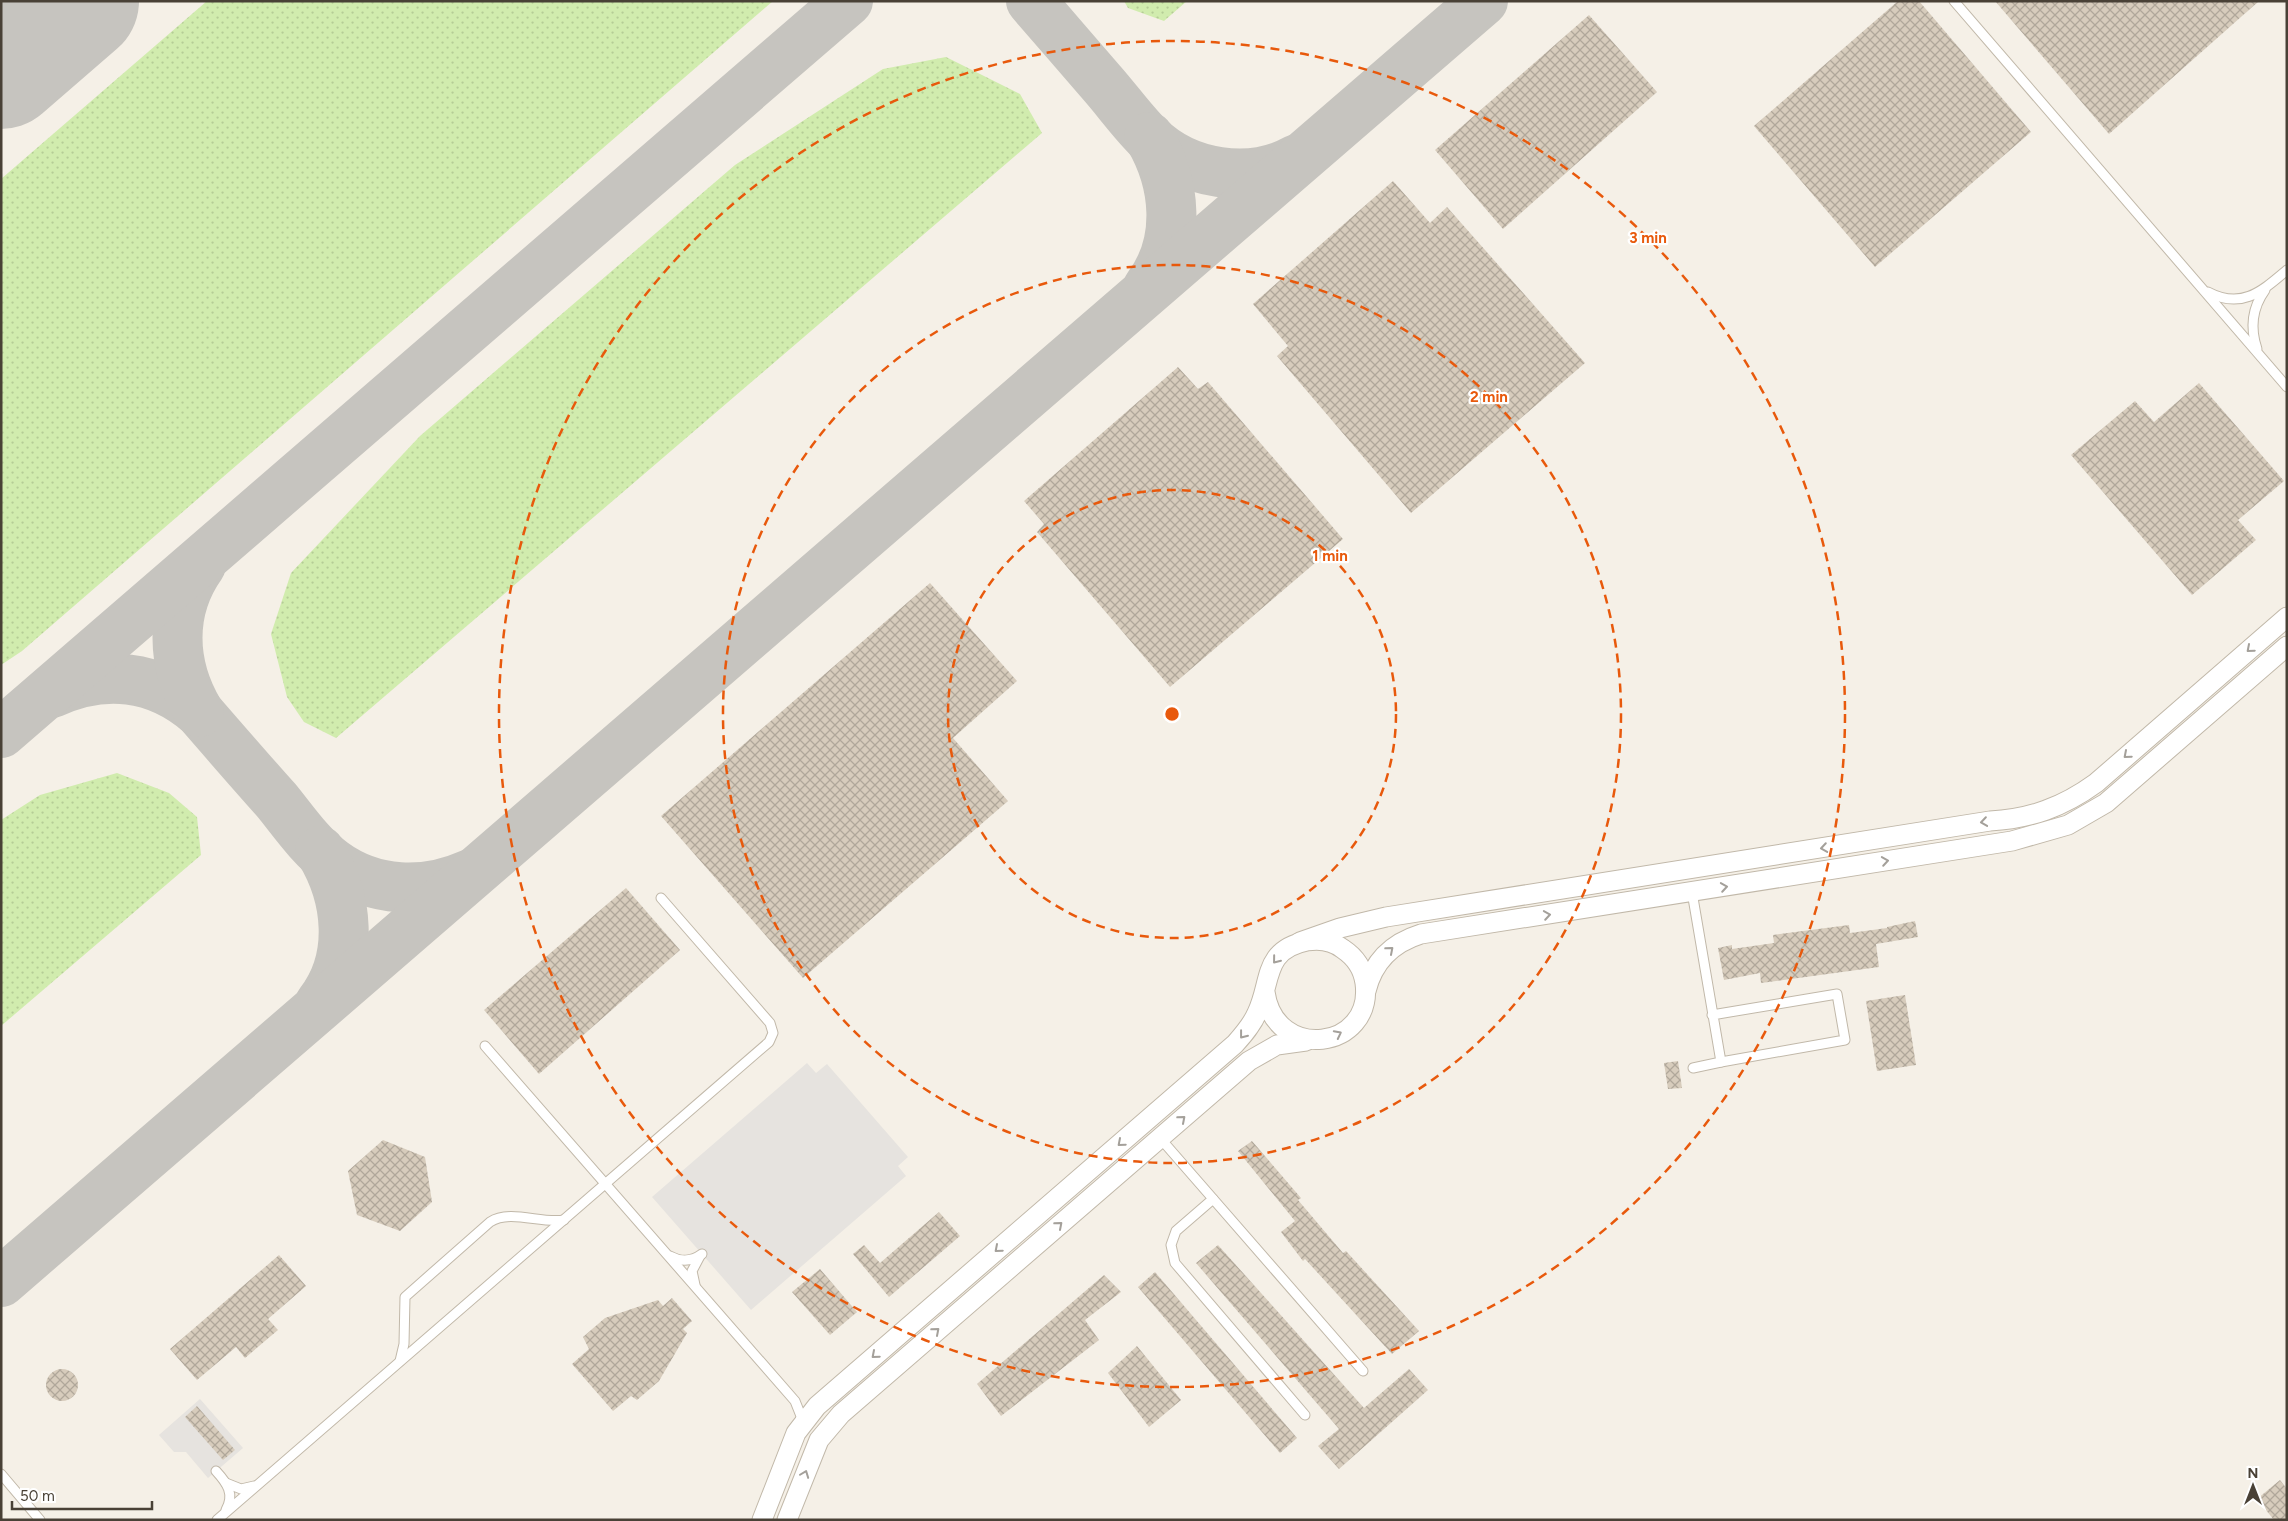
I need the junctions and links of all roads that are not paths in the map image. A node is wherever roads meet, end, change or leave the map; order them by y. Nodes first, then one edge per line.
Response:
1 (1954, 1) edge
2 (2287, 270) edge
3 (2270, 284) junction
4 (2202, 288) junction
5 (2264, 360) junction
6 (2287, 387) edge
7 (2287, 617) edge
8 (2287, 646) edge
9 (1692, 892) junction
10 (661, 898) dead end
11 (1300, 942) junction
12 (1366, 991) junction
13 (1265, 992) junction
14 (1712, 1015) junction
15 (1311, 1040) junction
16 (485, 1046) dead end
17 (1721, 1062) junction
18 (1693, 1068) dead end
19 (1160, 1138) junction
20 (606, 1184) junction
21 (1213, 1199) junction
22 (532, 1220) junction
23 (565, 1220) junction
24 (536, 1244) junction
25 (666, 1253) junction
26 (697, 1289) junction
27 (404, 1329) junction
28 (426, 1340) junction
29 (400, 1362) junction
30 (1363, 1371) dead end
31 (847, 1380) junction
32 (826, 1397) junction
33 (860, 1397) junction
34 (795, 1401) junction
35 (1304, 1415) dead end
36 (796, 1433) junction
37 (216, 1471) dead end
38 (1, 1474) edge
39 (224, 1481) junction
40 (258, 1485) junction
41 (220, 1517) edge
42 (40, 1520) edge
43 (762, 1520) edge
44 (787, 1520) edge

1 - 4 lane
2 - 3 lane
3 - 4 lane
3 - 5 lane
4 - 5 lane
5 - 6 lane
7 -> 11 street
9 -> 8 street
12 -> 9 street
9 - 14 lane
10 - 20 lane
11 - 12 street
11 -> 13 street
15 -> 12 street
13 - 15 street
13 -> 31 street
14 - 17 lane
14 - 17 lane
19 -> 15 street
16 - 20 lane
17 - 18 lane
19 - 21 lane
33 -> 19 street
20 - 23 lane
20 - 25 lane
21 - 30 lane
21 - 35 lane
22 - 23 lane
22 - 24 lane
22 - 27 lane
23 - 24 lane
24 - 28 lane
25 - 26 lane
25 - 26 lane
26 - 34 lane
27 - 28 lane
27 - 29 lane
28 - 29 lane
29 - 40 lane
31 - 32 street
31 - 33 street
32 - 34 lane
32 - 36 street
44 -> 33 street
34 - 36 lane
36 - 43 street
37 - 39 lane
38 - 42 lane
39 - 40 lane
39 - 41 lane
40 - 41 lane

